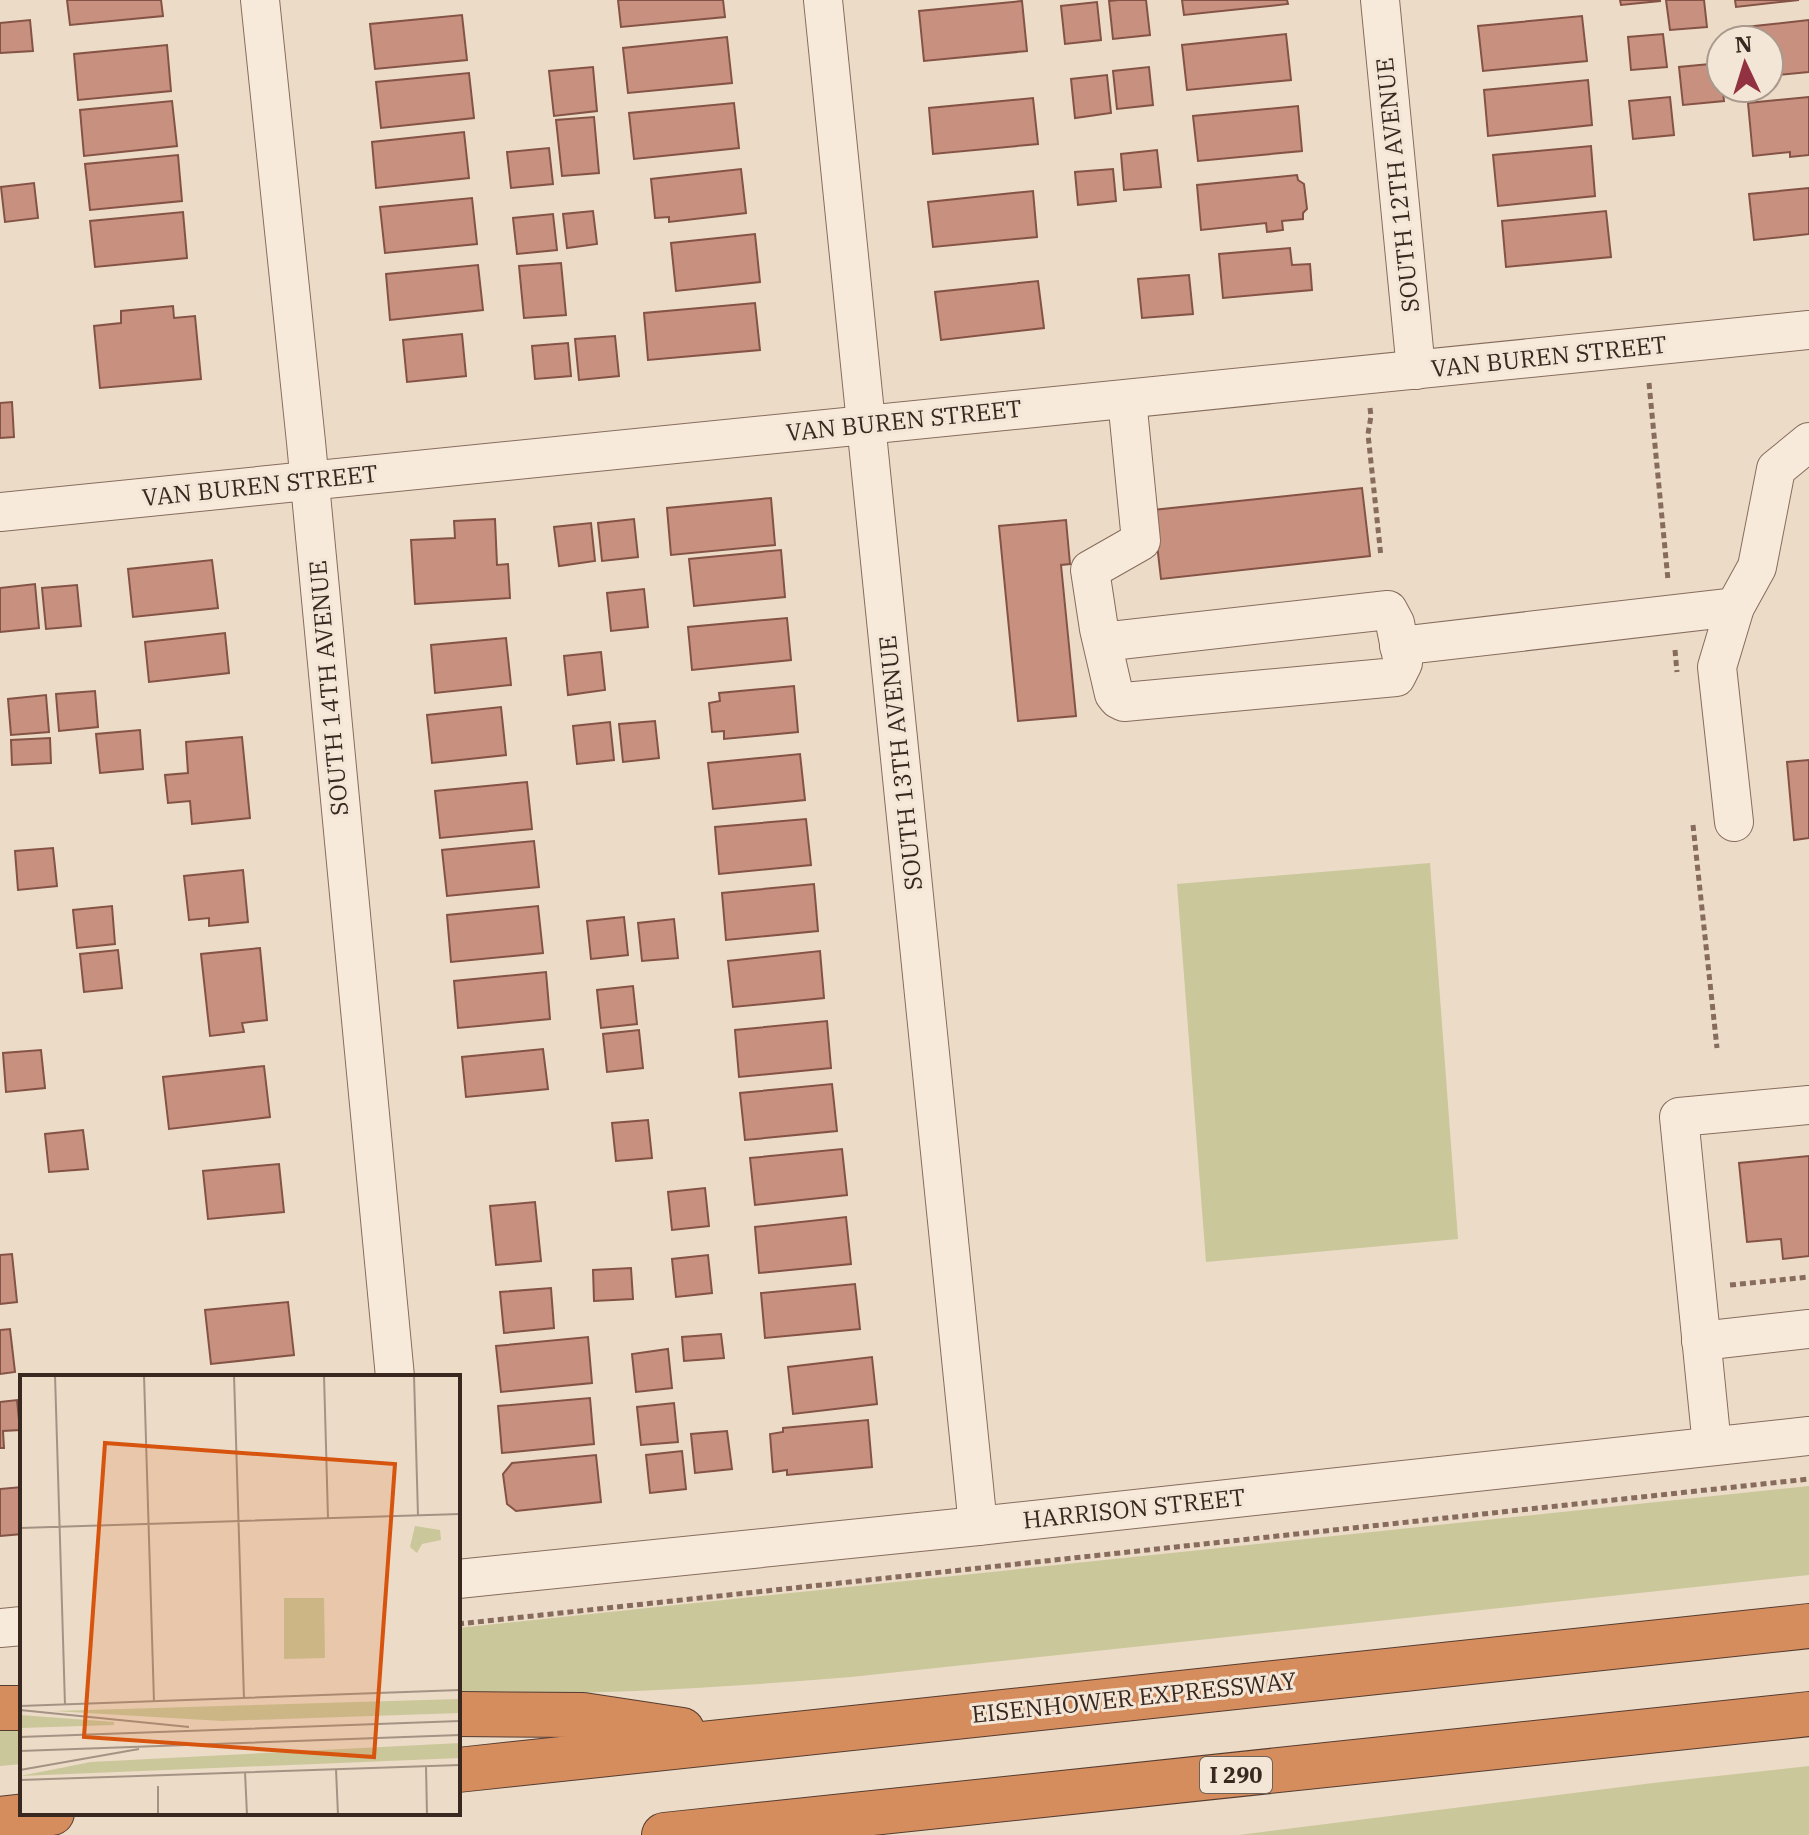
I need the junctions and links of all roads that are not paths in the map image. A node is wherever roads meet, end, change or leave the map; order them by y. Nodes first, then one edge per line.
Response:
1 (260, 0) edge
2 (823, 0) edge
3 (1380, 0) edge
4 (1809, 330) edge
5 (1416, 370) junction
6 (1127, 399) junction
7 (867, 425) junction
8 (1809, 442) edge
9 (309, 481) junction
10 (0, 512) edge
11 (1735, 607) junction
12 (1102, 642) junction
13 (1399, 646) junction
14 (1734, 822) dead end
15 (1809, 1105) edge
16 (1809, 1329) edge
17 (1701, 1341) junction
18 (395, 1375) edge
19 (1809, 1436) edge
20 (1712, 1446) junction
21 (978, 1526) junction
22 (460, 1579) edge
23 (20, 1626) edge
24 (1809, 1626) edge
25 (0, 1628) edge
26 (460, 1714) edge
27 (1809, 1714) edge
28 (744, 1740) junction
29 (460, 1770) edge
30 (35, 1815) edge
31 (0, 1819) edge
32 (664, 1835) edge

1 - 9 street, SOUTH 14TH AVENUE
2 - 7 street, SOUTH 13TH AVENUE
3 - 5 street, SOUTH 12TH AVENUE
4 - 5 street, VAN BUREN STREET
5 - 6 street, VAN BUREN STREET
6 - 7 street, VAN BUREN STREET
6 - 12 street
7 - 9 street, VAN BUREN STREET
7 - 21 street, SOUTH 13TH AVENUE
8 - 11 street
9 - 10 street, VAN BUREN STREET
9 - 18 street, SOUTH 14TH AVENUE
11 - 13 street
11 - 14 street
12 - 13 street
12 - 13 street
15 - 17 street
16 - 17 street
17 - 20 street
19 - 20 street, HARRISON STREET
20 - 21 street, HARRISON STREET
21 - 22 street, HARRISON STREET
23 - 25 street
24 - 28 highway, EISENHOWER EXPRESSWAY
26 - 28 highway
27 - 32 highway, I 290
28 - 29 highway, EISENHOWER EXPRESSWAY
30 - 31 highway

